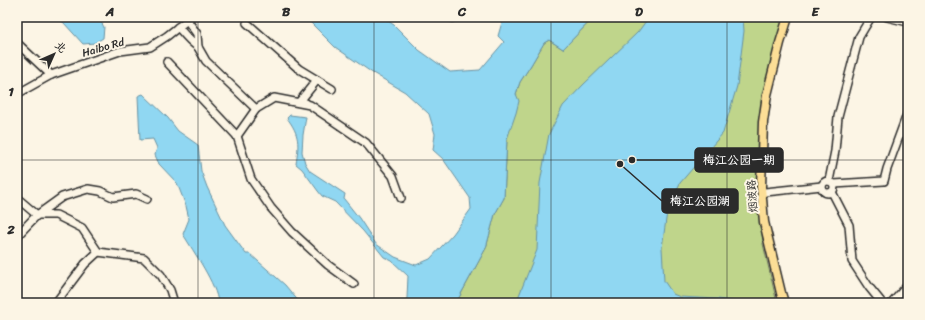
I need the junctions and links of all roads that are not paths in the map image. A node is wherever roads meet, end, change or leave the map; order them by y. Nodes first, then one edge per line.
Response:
1 (788, 17) edge
2 (793, 17) edge
3 (871, 17) edge
4 (887, 17) edge
5 (189, 19) edge
6 (908, 22) edge
7 (247, 23) dead end
8 (178, 27) junction
9 (17, 43) edge
10 (198, 47) junction
11 (167, 62) dead end
12 (51, 75) junction
13 (317, 80) junction
14 (332, 89) dead end
15 (17, 94) edge
16 (310, 105) junction
17 (256, 109) junction
18 (908, 112) edge
19 (237, 136) junction
20 (832, 183) junction
21 (822, 186) junction
22 (765, 192) junction
23 (832, 192) junction
24 (17, 198) edge
25 (401, 198) dead end
26 (147, 200) dead end
27 (37, 215) junction
28 (17, 236) edge
29 (98, 252) junction
30 (908, 283) edge
31 (354, 284) dead end
32 (58, 303) edge
33 (174, 303) edge
34 (786, 303) edge
35 (882, 303) edge
36 (892, 303) edge

1 - 34 main road, 烟波路
2 - 22 main road, 烟波路
3 - 20 street
4 - 6 street
5 - 8 street, Haibo Rd
5 - 10 street
7 - 13 street
8 - 10 street
8 - 12 street, Haibo Rd
9 - 12 street
10 - 17 street
11 - 19 street
12 - 15 street, Haibo Rd
13 - 14 street
13 - 16 street
16 - 17 street
16 - 25 street
17 - 19 street
18 - 20 street
19 - 31 street
20 - 21 street
20 - 23 street
21 - 22 street
21 - 23 street
22 - 34 main road, 烟波路
23 - 35 street
24 - 27 street
26 - 27 street
27 - 28 street
27 - 29 street
29 - 32 street
29 - 33 street
30 - 36 street

